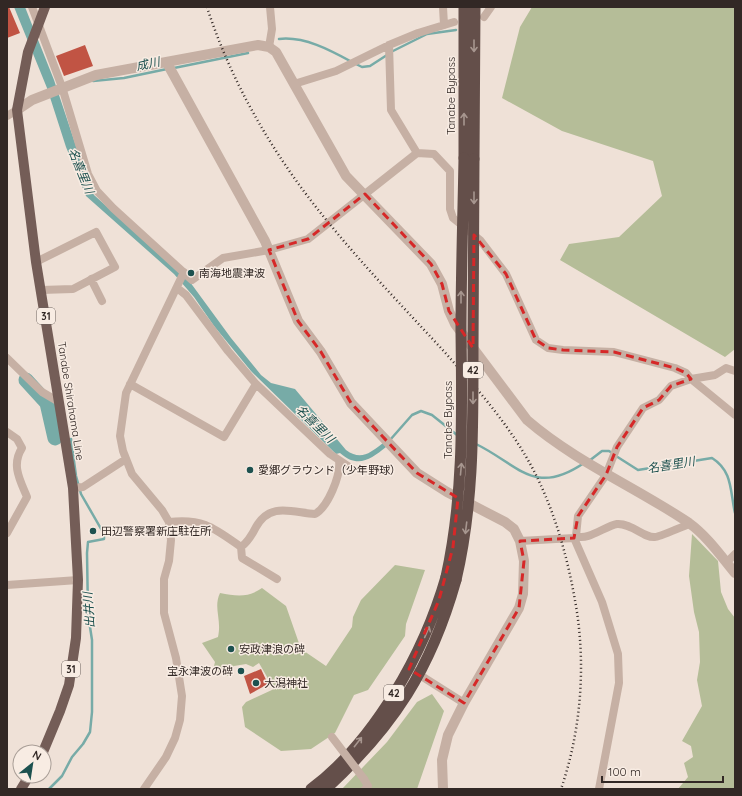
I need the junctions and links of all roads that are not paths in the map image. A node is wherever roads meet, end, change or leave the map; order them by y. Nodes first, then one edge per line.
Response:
1 (32, 7) edge
2 (45, 7) edge
3 (270, 7) edge
4 (443, 7) edge
5 (464, 7) edge
6 (475, 7) edge
7 (491, 7) edge
8 (484, 17) dead end
9 (454, 22) dead end
10 (444, 25) junction
11 (37, 26) junction
12 (389, 45) junction
13 (269, 47) junction
14 (167, 63) junction
15 (294, 84) junction
16 (62, 87) junction
17 (17, 110) junction
18 (7, 116) edge
19 (418, 153) junction
20 (469, 158) junction
21 (365, 194) junction
22 (269, 250) junction
23 (36, 262) junction
24 (184, 273) junction
25 (90, 279) junction
26 (178, 287) junction
27 (41, 290) junction
28 (102, 301) dead end
29 (7, 358) edge
30 (735, 371) edge
31 (691, 379) junction
32 (130, 384) junction
33 (256, 384) junction
34 (59, 402) junction
35 (735, 415) edge
36 (7, 432) edge
37 (126, 459) junction
38 (339, 461) junction
39 (348, 466) dead end
40 (606, 475) junction
41 (73, 488) junction
42 (169, 522) junction
43 (690, 524) junction
44 (7, 533) edge
45 (575, 537) junction
46 (520, 540) junction
47 (241, 547) junction
48 (735, 554) edge
49 (727, 562) junction
50 (735, 572) edge
51 (451, 578) junction
52 (277, 579) dead end
53 (78, 580) junction
54 (7, 585) edge
55 (409, 669) junction
56 (419, 675) junction
57 (464, 703) junction
58 (332, 737) dead end
59 (46, 744) edge
60 (144, 789) edge
61 (311, 789) edge
62 (326, 789) edge
63 (365, 789) edge
64 (443, 789) edge
65 (599, 789) edge

1 - 11 street
2 - 11 main road, Tanabe Shirahama Line / 31
3 - 13 street
4 - 10 street
20 -> 5 highway, Tanabe Bypass / 42
6 -> 20 highway, Tanabe Bypass / 42
7 - 8 street
9 - 10 street
10 - 12 street
11 - 16 street
11 - 17 main road, Tanabe Shirahama Line / 31
12 - 15 street
12 - 19 street
13 - 14 street
13 - 15 street
14 - 16 street
14 - 22 street
15 - 21 street
16 - 17 street
16 - 24 street
17 - 18 street
17 - 23 main road, Tanabe Shirahama Line / 31
19 - 21 street
19 - 31 street
20 - 51 highway, Tanabe Bypass / 42, bridge
21 - 22 street
21 - 40 street
22 - 24 street
22 - 46 street
23 - 25 street
23 - 27 main road, Tanabe Shirahama Line / 31
24 - 26 street
25 - 27 street
25 - 28 street
26 - 32 street
26 - 33 street
27 - 34 main road, Tanabe Shirahama Line / 31
29 - 34 street
30 - 31 street
31 - 35 street
31 - 40 street
32 - 33 street
32 - 37 street
33 - 38 street
34 - 41 main road, Tanabe Shirahama Line / 31
36 - 44 street
37 - 41 street
37 - 42 street
38 - 39 street
38 - 47 street
40 - 43 street
40 - 45 street
41 - 53 main road, Tanabe Shirahama Line / 31
42 - 47 street
42 - 60 street
43 - 45 street
43 - 49 street
45 - 46 street
45 - 65 street
46 - 57 street
47 - 52 street
48 - 49 street
49 - 50 street
55 -> 51 highway, Tanabe Bypass / 42
51 - 56 highway, Tanabe Bypass / 42
53 - 54 street
53 - 59 main road, Tanabe Shirahama Line / 31
55 - 56 street
61 -> 55 highway, Tanabe Bypass / 42
56 - 57 street
56 - 62 highway, Tanabe Bypass / 42
57 - 64 street
58 - 63 street, bridge

